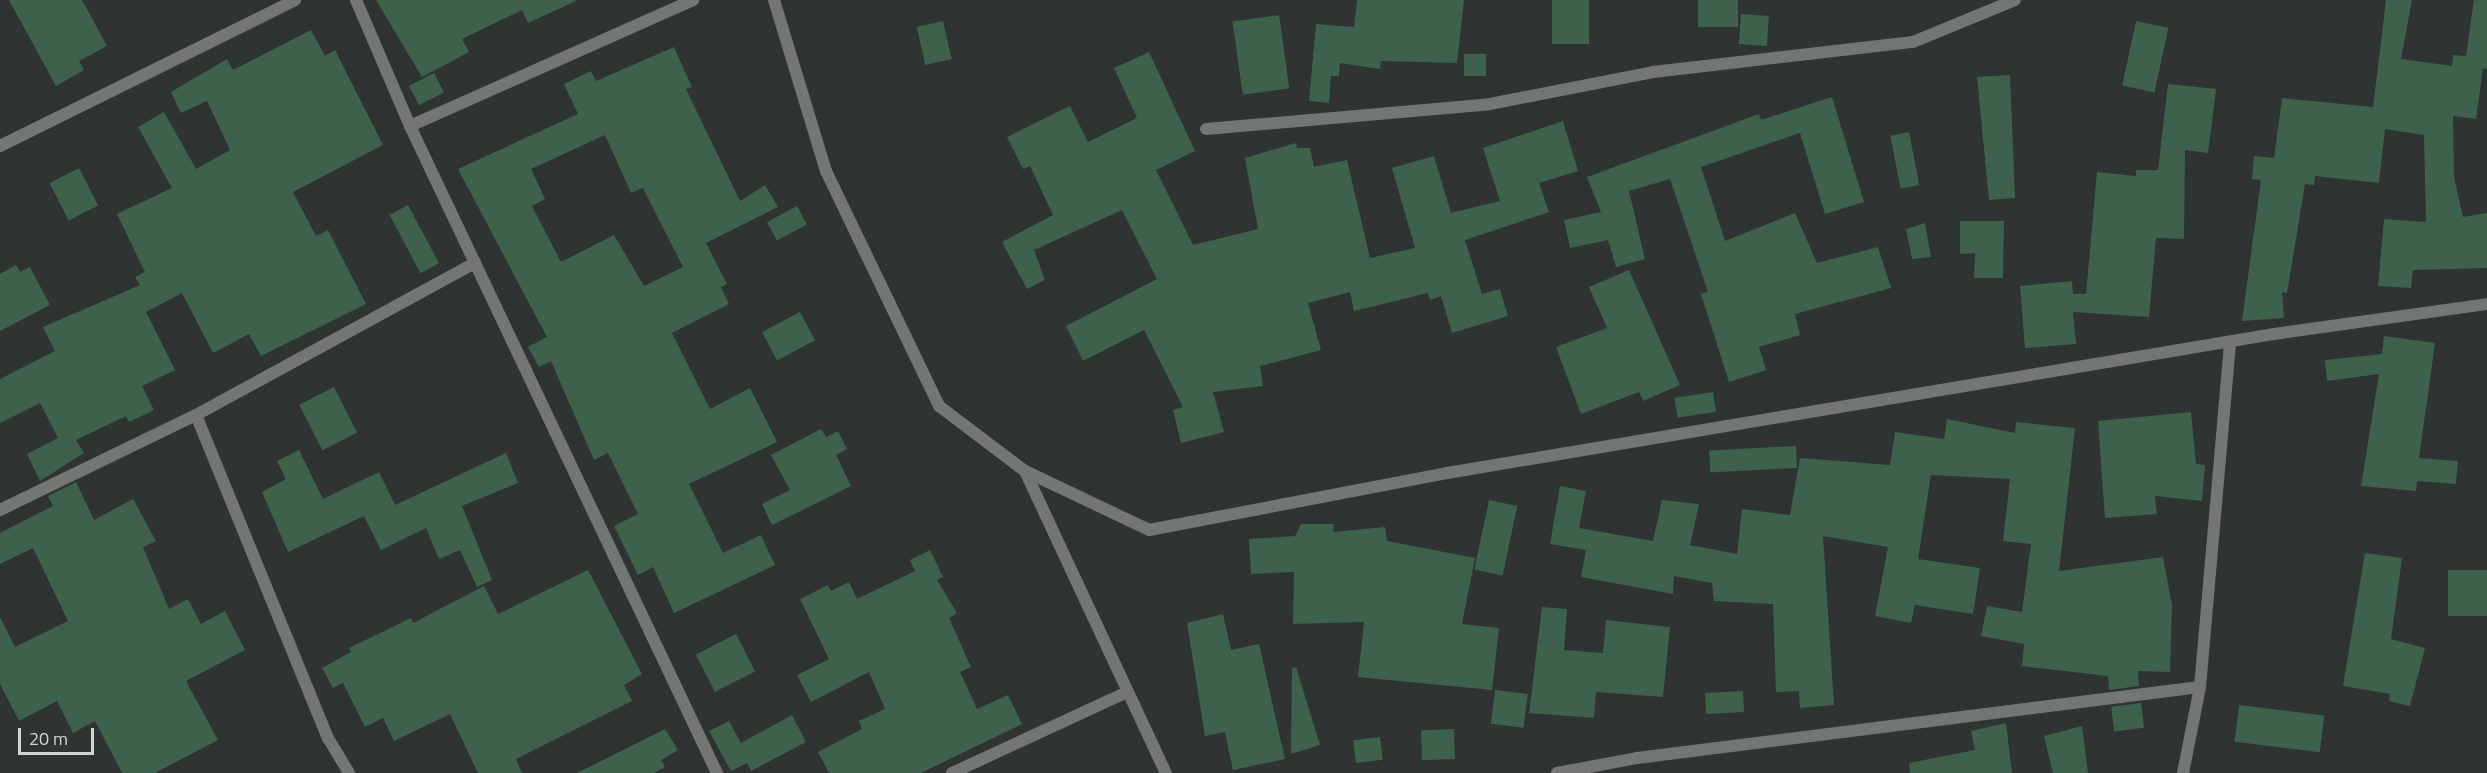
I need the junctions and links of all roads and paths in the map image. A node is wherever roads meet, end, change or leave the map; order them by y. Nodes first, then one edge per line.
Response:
1 (295, 0) edge
2 (356, 0) edge
3 (693, 0) edge
4 (774, 0) edge
5 (2015, 0) edge
6 (410, 126) junction
7 (1206, 129) dead end
8 (0, 146) edge
9 (475, 263) junction
10 (2487, 304) edge
11 (2230, 342) junction
12 (196, 415) junction
13 (1025, 471) junction
14 (0, 510) edge
15 (2200, 687) junction
16 (1125, 693) junction
17 (349, 773) edge
18 (717, 773) edge
19 (952, 773) edge
20 (1166, 773) edge
21 (1557, 773) edge
22 (2183, 773) edge

1 - 8 street
2 - 6 street
3 - 6 street
4 - 13 street
5 - 7 street
6 - 9 street
9 - 12 street
9 - 18 street
10 - 11 street
11 - 13 street
11 - 15 street
12 - 14 street
12 - 17 street
13 - 16 street
15 - 21 street
15 - 22 street
16 - 19 street
16 - 20 street

